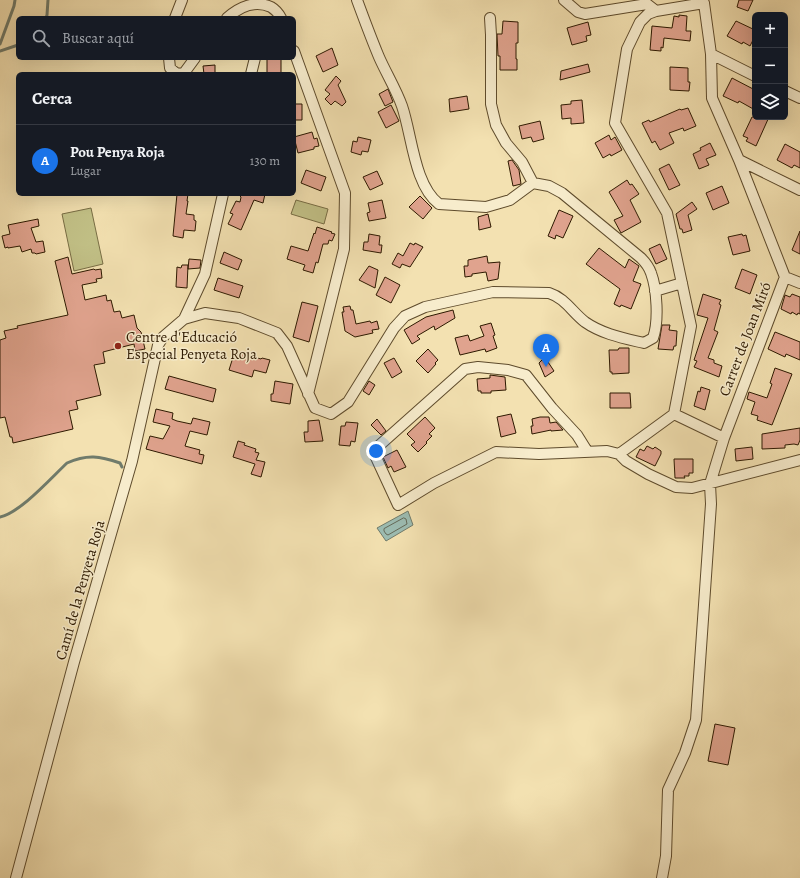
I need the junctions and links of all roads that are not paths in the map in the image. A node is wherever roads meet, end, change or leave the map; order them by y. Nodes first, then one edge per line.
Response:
1 (182, 0) edge
2 (357, 0) edge
3 (564, 0) edge
4 (703, 2) edge
5 (656, 11) junction
6 (176, 16) edge
7 (229, 16) edge
8 (280, 16) edge
9 (490, 18) dead end
10 (711, 54) junction
11 (296, 57) edge
12 (170, 60) edge
13 (194, 60) edge
14 (254, 60) edge
15 (175, 72) edge
16 (185, 72) edge
17 (252, 72) edge
18 (752, 74) edge
19 (788, 92) edge
20 (800, 98) edge
21 (739, 160) junction
22 (533, 183) junction
23 (800, 190) edge
24 (223, 196) edge
25 (785, 277) junction
26 (682, 283) junction
27 (800, 283) edge
28 (655, 291) junction
29 (184, 319) junction
30 (308, 394) junction
31 (674, 414) junction
32 (724, 438) junction
33 (587, 451) junction
34 (620, 454) junction
35 (800, 460) edge
36 (710, 484) junction
37 (16, 878) edge
38 (662, 878) edge

1 - 6 street
2 - 22 street
3 - 5 street
4 - 5 street
4 - 10 street, Carrer de Joan Miró
5 - 26 street
7 - 8 street
9 - 22 street
10 - 18 street
10 - 21 street, Carrer de Joan Miró
11 - 30 street
12 - 15 street
13 - 16 street
14 - 17 street
19 - 20 street
21 - 23 street
21 - 25 street, Carrer de Joan Miró
22 - 28 street
24 - 29 street
25 - 27 street
25 - 32 street, Carrer de Joan Miró
26 - 28 street
26 - 31 street
28 - 30 street
29 - 30 street
29 - 37 street, Camí de la Penyeta Roja
31 - 32 street
31 - 34 street
32 - 36 street, Carrer de Joan Miró
33 - 33 street
33 - 34 street
34 - 36 street
35 - 36 street
36 - 38 street, Carrer de Joan Miró

